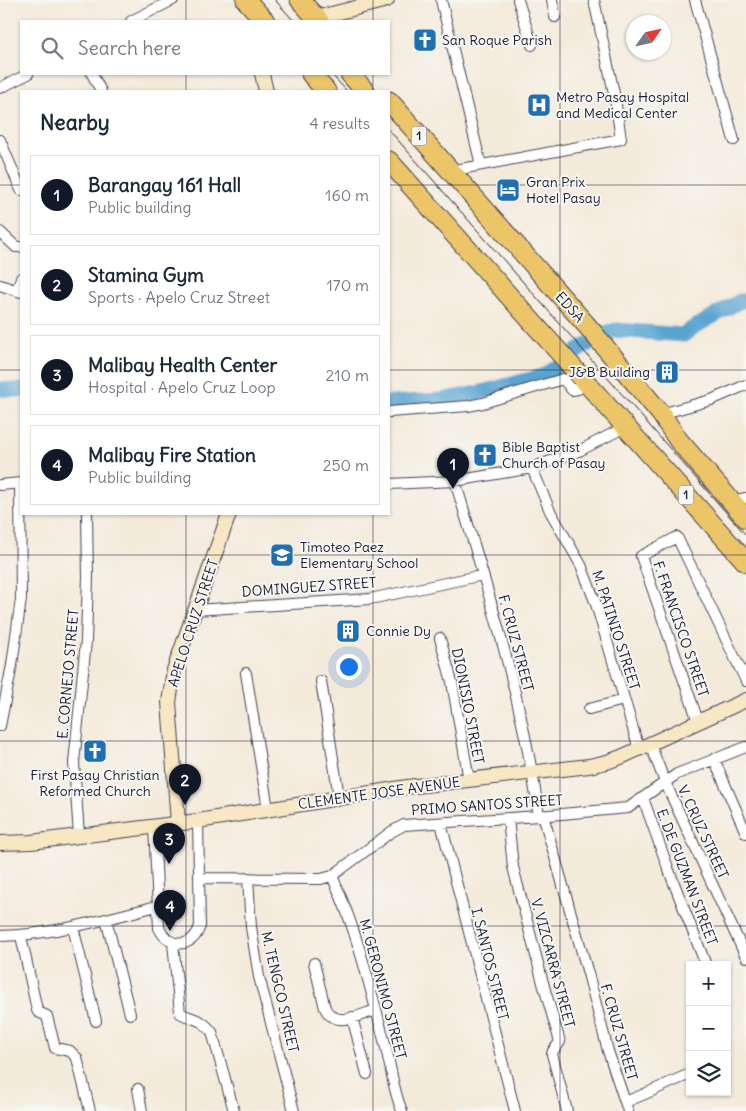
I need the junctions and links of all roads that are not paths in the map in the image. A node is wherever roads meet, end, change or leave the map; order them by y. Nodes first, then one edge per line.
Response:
1 (173, 0) edge
2 (286, 0) edge
3 (300, 0) edge
4 (387, 0) edge
5 (441, 0) edge
6 (518, 0) edge
7 (552, 0) edge
8 (594, 0) edge
9 (695, 0) edge
10 (247, 1) edge
11 (555, 17) dead end
12 (133, 20) edge
13 (251, 20) edge
14 (264, 20) edge
15 (313, 20) edge
16 (532, 45) dead end
17 (26, 75) edge
18 (93, 75) edge
19 (262, 75) edge
20 (312, 75) edge
21 (351, 75) edge
22 (366, 75) edge
23 (0, 88) edge
24 (100, 90) edge
25 (266, 90) edge
26 (325, 90) edge
27 (365, 90) edge
28 (379, 90) edge
29 (390, 102) edge
30 (390, 119) edge
31 (0, 140) edge
32 (734, 140) dead end
33 (481, 165) junction
34 (392, 170) edge
35 (449, 171) junction
36 (20, 188) edge
37 (0, 232) edge
38 (20, 246) edge
39 (0, 285) edge
40 (19, 291) edge
41 (607, 359) junction
42 (584, 382) junction
43 (746, 385) edge
44 (390, 412) edge
45 (661, 414) junction
46 (625, 427) junction
47 (679, 441) junction
48 (532, 468) junction
49 (455, 481) junction
50 (20, 483) edge
51 (0, 484) edge
52 (390, 484) edge
53 (739, 499) edge
54 (21, 515) edge
55 (87, 515) edge
56 (229, 515) edge
57 (746, 518) edge
58 (746, 562) edge
59 (483, 575) junction
60 (195, 610) junction
61 (440, 638) dead end
62 (246, 673) dead end
63 (746, 681) edge
64 (321, 682) dead end
65 (624, 700) junction
66 (746, 700) edge
67 (589, 710) dead end
68 (698, 722) junction
69 (0, 726) edge
70 (645, 746) junction
71 (746, 747) edge
72 (714, 759) junction
73 (533, 773) junction
74 (468, 780) junction
75 (665, 782) junction
76 (339, 797) junction
77 (643, 798) junction
78 (268, 809) junction
79 (541, 816) junction
80 (508, 818) junction
81 (198, 822) junction
82 (441, 823) junction
83 (178, 824) junction
84 (154, 826) junction
85 (746, 833) edge
86 (79, 836) junction
87 (0, 843) edge
88 (332, 876) junction
89 (200, 878) junction
90 (248, 878) junction
91 (158, 906) junction
92 (106, 919) junction
93 (74, 926) junction
94 (0, 936) edge
95 (21, 936) junction
96 (173, 943) junction
97 (746, 957) edge
98 (704, 961) edge
99 (314, 963) dead end
100 (376, 1010) junction
101 (130, 1014) dead end
102 (352, 1017) junction
103 (96, 1021) dead end
104 (367, 1074) dead end
105 (686, 1076) edge
106 (138, 1089) dead end
107 (626, 1106) edge
108 (90, 1111) edge
109 (142, 1111) edge
110 (234, 1111) edge
111 (294, 1111) edge
112 (402, 1111) edge
113 (514, 1111) edge
114 (567, 1111) edge

1 - 12 street
2 - 15 highway
3 - 15 highway
4 - 15 street
5 - 33 street
6 - 16 street
7 - 11 street
8 - 33 street
9 - 32 street
10 - 13 street
10 - 14 highway
17 - 23 street
18 - 24 street
19 - 25 street
20 - 26 highway
21 - 27 highway
22 - 28 highway
29 - 35 highway, EDSA / 1
30 - 41 highway
31 - 36 street
33 - 35 street
34 - 42 highway, 1
35 - 41 highway, EDSA / 1
37 - 38 street
39 - 40 street
41 - 45 highway, EDSA / 1
41 - 47 highway
42 - 44 street
42 - 46 highway, 1
43 - 45 street
45 - 47 highway, EDSA / 1
46 - 48 street
46 - 58 highway, 1
47 - 53 highway, EDSA / 1
48 - 49 street
48 - 65 street, M. PATINIO STREET
49 - 52 street
49 - 59 street, F. CRUZ STREET
50 - 51 street
53 - 57 highway, EDSA / 1
54 - 69 street
55 - 86 street, E. CORNEJO STREET
56 - 60 street, APELO CRUZ STREET
59 - 60 street, DOMINGUEZ STREET
59 - 73 street, F. CRUZ STREET
60 - 83 street, APELO CRUZ STREET
61 - 74 street, DIONISIO STREET
62 - 78 street
63 - 68 street, F. FRANCISCO STREET
64 - 76 street
65 - 67 street
65 - 70 street, M. PATINIO STREET
66 - 68 street, CLEMENTE JOSE AVENUE
68 - 70 street, CLEMENTE JOSE AVENUE
70 - 73 street, CLEMENTE JOSE AVENUE
70 - 75 street, V. CRUZ STREET
71 - 72 street, PRIMO SANTOS STREET
72 - 75 street, PRIMO SANTOS STREET
72 - 85 street
73 - 74 street, CLEMENTE JOSE AVENUE
73 - 79 street, F. CRUZ STREET
74 - 76 street, CLEMENTE JOSE AVENUE
75 - 77 street, PRIMO SANTOS STREET
75 - 97 street, V. CRUZ STREET
76 - 78 street, CLEMENTE JOSE AVENUE
77 - 79 street, PRIMO SANTOS STREET
77 - 98 street, E. DE GUZMAN STREET
78 - 81 street, CLEMENTE JOSE AVENUE
79 - 80 street, PRIMO SANTOS STREET
79 - 107 street, F. CRUZ STREET
80 - 82 street, PRIMO SANTOS STREET
80 - 114 street, V. VIZCARRA STREET
81 - 83 street, CLEMENTE JOSE AVENUE
81 - 89 street
82 - 88 street, PRIMO SANTOS STREET
82 - 113 street, I. SANTOS STREET
83 - 84 street, CLEMENTE JOSE AVENUE
84 - 86 street, CLEMENTE JOSE AVENUE
84 - 91 street
86 - 87 street, CLEMENTE JOSE AVENUE
88 - 90 street
88 - 100 street, M. GERONIMO STREET
89 - 90 street
89 - 96 street
90 - 111 street, M. TENGCO STREET
91 - 92 street
91 - 96 street
92 - 93 street
92 - 101 street
93 - 95 street
93 - 103 street
94 - 95 street
95 - 108 street
96 - 110 street
99 - 102 street
100 - 102 street
100 - 112 street, M. GERONIMO STREET
102 - 104 street
105 - 107 street
106 - 109 street

